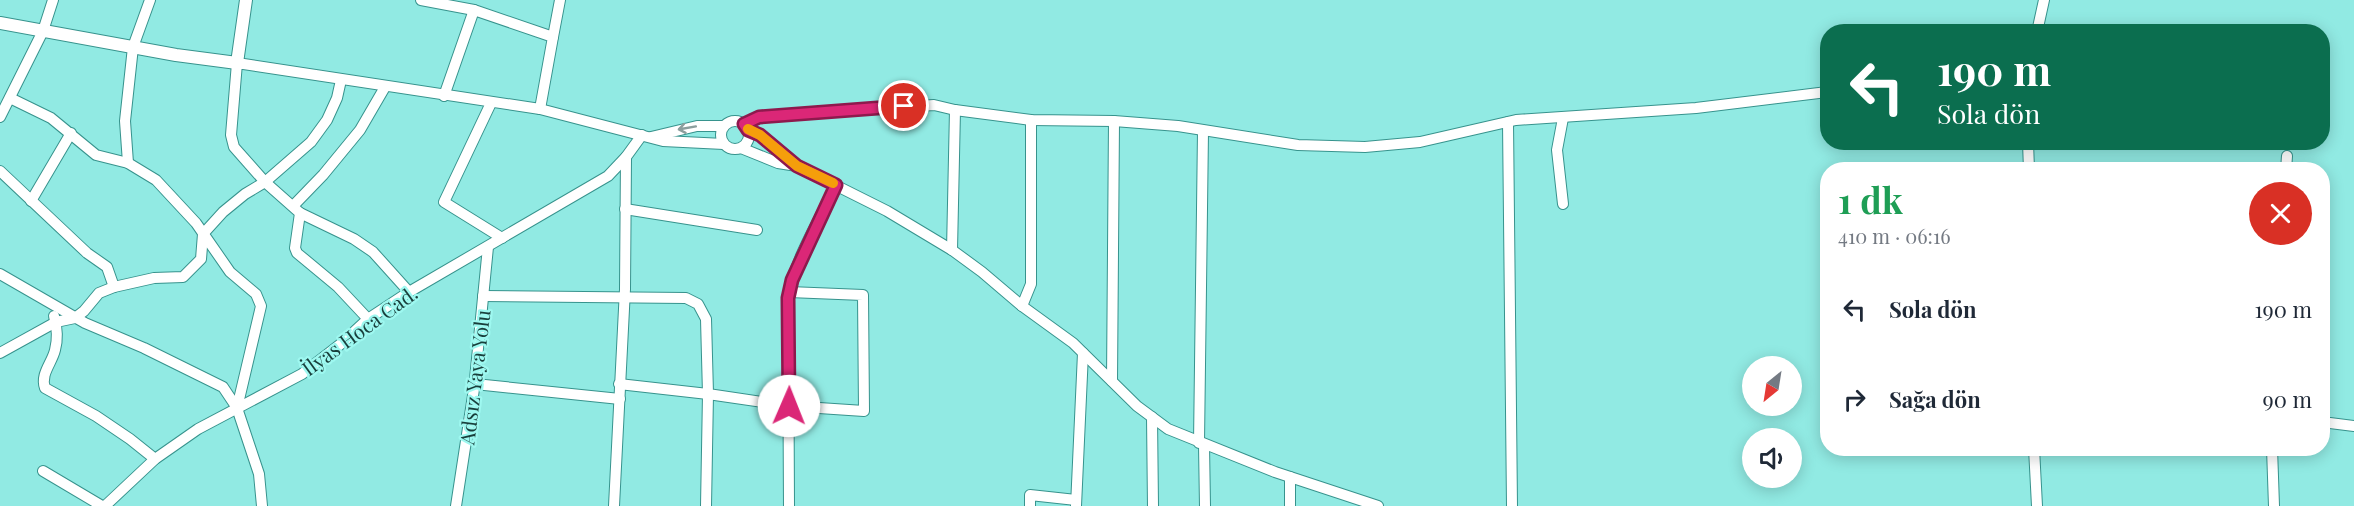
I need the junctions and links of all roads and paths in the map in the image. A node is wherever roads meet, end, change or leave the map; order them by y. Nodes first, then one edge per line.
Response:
1 (53, 0) edge
2 (150, 0) edge
3 (246, 0) edge
4 (421, 0) edge
5 (560, 0) edge
6 (2044, 0) edge
7 (474, 10) junction
8 (0, 24) edge
9 (2039, 24) edge
10 (43, 30) junction
11 (553, 37) junction
12 (133, 47) junction
13 (237, 63) junction
14 (341, 80) junction
15 (385, 87) junction
16 (1820, 93) edge
17 (444, 96) junction
18 (10, 98) junction
19 (491, 103) junction
20 (540, 109) junction
21 (955, 110) junction
22 (0, 117) edge
23 (1563, 118) junction
24 (1031, 120) junction
25 (1114, 121) junction
26 (1508, 122) junction
27 (724, 126) junction
28 (746, 127) junction
29 (1203, 131) junction
30 (71, 133) junction
31 (647, 136) junction
32 (724, 144) junction
33 (741, 148) junction
34 (2287, 156) dead end
35 (626, 157) junction
36 (2287, 162) edge
37 (128, 163) junction
38 (797, 166) junction
39 (0, 171) edge
40 (265, 182) junction
41 (836, 185) junction
42 (31, 201) junction
43 (1563, 204) dead end
44 (297, 209) junction
45 (625, 209) junction
46 (758, 230) dead end
47 (203, 234) junction
48 (502, 238) junction
49 (488, 247) junction
50 (952, 250) junction
51 (0, 274) edge
52 (114, 287) junction
53 (409, 292) junction
54 (789, 292) junction
55 (483, 296) junction
56 (625, 296) junction
57 (50, 304) junction
58 (1022, 306) junction
59 (75, 318) junction
60 (368, 319) junction
61 (56, 322) junction
62 (0, 353) edge
63 (1083, 353) junction
64 (1112, 381) junction
65 (475, 384) junction
66 (619, 384) junction
67 (708, 394) junction
68 (620, 399) junction
69 (789, 406) junction
70 (237, 408) junction
71 (1152, 417) junction
72 (2330, 423) edge
73 (2354, 426) edge
74 (1202, 444) junction
75 (2034, 456) edge
76 (2272, 456) edge
77 (155, 459) junction
78 (44, 471) dead end
79 (1290, 477) junction
80 (1076, 503) edge
81 (1372, 505) edge
82 (103, 506) edge
83 (262, 506) edge
84 (456, 506) edge
85 (614, 506) edge
86 (706, 506) edge
87 (789, 506) edge
88 (1030, 506) edge
89 (1153, 506) edge
90 (1205, 506) edge
91 (1290, 506) edge
92 (1512, 506) edge
93 (2037, 506) edge
94 (2274, 506) edge
95 (2279, 506) edge

1 - 10 street
2 - 12 street
3 - 13 street
4 - 7 street
5 - 11 street
6 - 9 street
7 - 11 street
7 - 17 street
8 - 10 street
10 - 12 street
10 - 18 street
11 - 20 street
12 - 13 street
12 - 37 street
13 - 14 street
13 - 40 street
14 - 15 street
14 - 40 street
15 - 17 street
15 - 44 street
16 - 23 street
17 - 19 street
18 - 22 street
18 - 30 street
19 - 20 street
19 - 48 street
20 - 31 street
21 - 24 street
21 - 28 street
21 - 50 street
23 - 26 street
23 - 43 street
24 - 25 street
24 - 58 street
25 - 29 street
25 - 64 street
26 - 29 street
26 - 92 street
27 - 28 street
27 -> 31 street
27 - 32 street
28 - 33 street
28 - 38 street
29 - 74 street
30 - 37 street
30 - 42 street
31 - 32 street
31 - 35 street, İlyas Hoca Cad.
32 - 33 street
33 - 38 street
34 - 36 street
35 - 45 street
35 - 48 street, İlyas Hoca Cad.
37 - 47 street
38 - 41 street
39 - 42 street
40 - 44 street
40 - 47 street
41 - 50 street
41 - 54 street
42 - 52 street
44 - 53 street
44 - 60 street
45 - 46 street
45 - 56 street
47 - 52 street
47 - 70 street
48 - 49 street, İlyas Hoca Cad.
49 - 53 street, İlyas Hoca Cad.
49 - 55 street, Adsız Yaya Yolu
50 - 58 street
51 - 57 street
52 - 59 street
53 - 60 street, İlyas Hoca Cad.
54 - 69 street
54 - 69 street
55 - 56 street
55 - 65 street, Adsız Yaya Yolu
56 - 66 street
56 - 67 street
57 - 59 street
57 - 61 street
58 - 63 street
59 - 61 street
59 - 70 street
60 - 70 street, İlyas Hoca Cad.
61 - 62 street
61 - 77 street
63 - 64 street
63 - 80 street
64 - 71 street
65 - 68 street
65 - 84 street, Adsız Yaya Yolu
66 - 67 street
66 - 68 street
67 - 69 street
67 - 86 street
68 - 85 street
69 - 87 street
70 - 77 street, İlyas Hoca Cad.
70 - 83 street
71 - 74 street
71 - 89 street
72 - 73 street
74 - 79 street
74 - 90 street
75 - 93 street
76 - 94 street
77 - 82 street, İlyas Hoca Cad.
78 - 82 street
79 - 81 street
79 - 91 street
80 - 88 street
94 - 95 street

